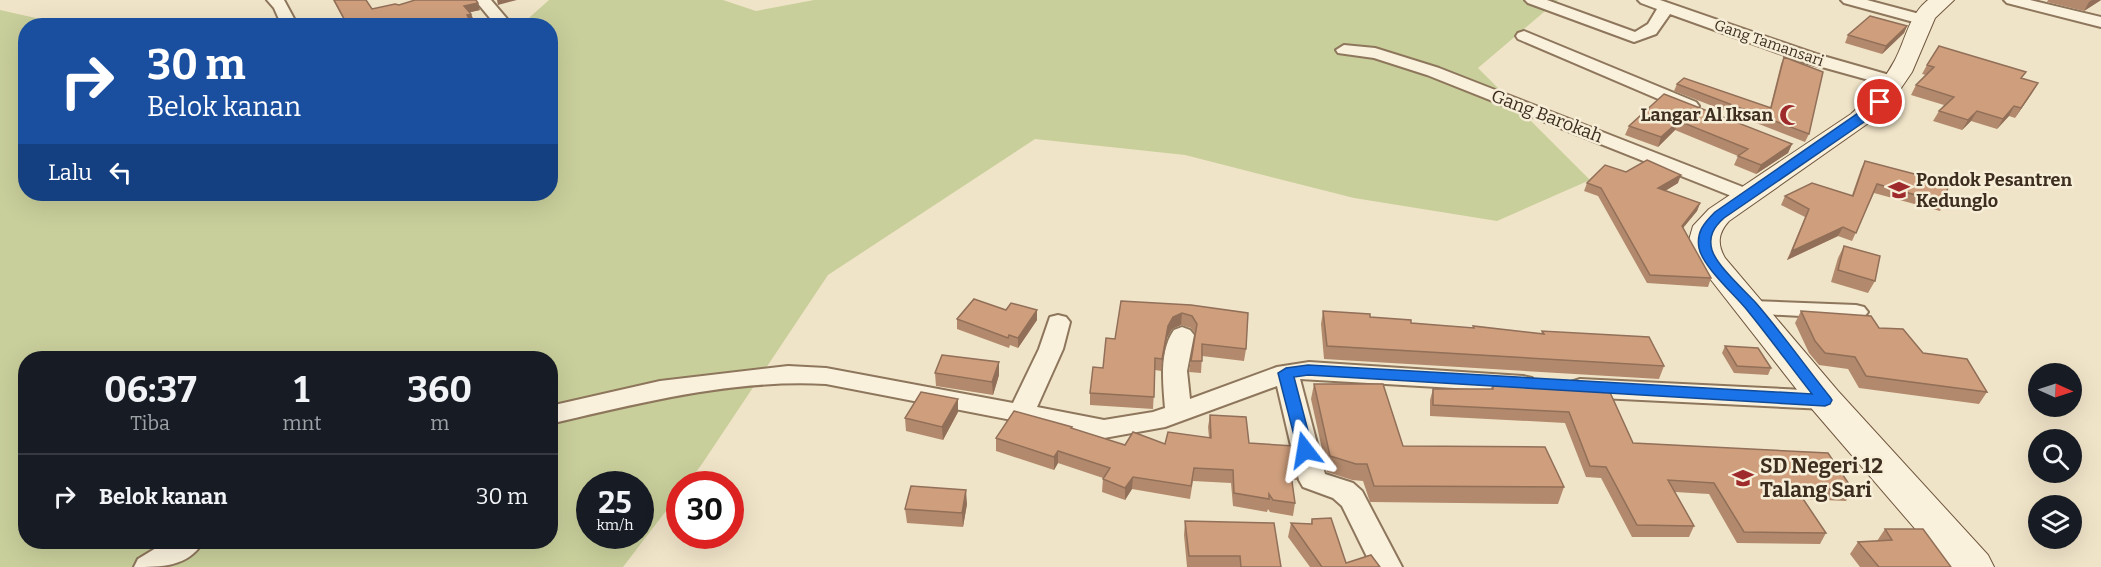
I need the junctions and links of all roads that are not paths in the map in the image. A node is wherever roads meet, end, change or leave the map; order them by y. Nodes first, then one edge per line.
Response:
1 (275, 0) edge
2 (483, 0) edge
3 (1533, 0) edge
4 (1646, 0) edge
5 (1849, 0) edge
6 (2012, 0) edge
7 (1665, 7) junction
8 (1932, 10) edge
9 (286, 18) edge
10 (498, 18) edge
11 (2101, 22) edge
12 (1524, 36) dead end
13 (1344, 50) dead end
14 (1894, 82) junction
15 (1704, 112) edge
16 (1746, 195) junction
17 (1752, 308) junction
18 (1856, 312) edge
19 (1058, 322) dead end
20 (1182, 335) dead end
21 (1286, 373) junction
22 (1825, 400) junction
23 (1178, 413) junction
24 (558, 414) edge
25 (1021, 414) junction
26 (177, 549) edge
27 (149, 567) edge
28 (1387, 567) edge
29 (1973, 567) edge

1 - 9 street
2 - 10 street
3 - 7 street
4 - 7 street, Gang Tamansari
5 - 8 street
6 - 11 street
7 - 14 street, Gang Tamansari
8 - 14 street
12 - 15 street
13 - 16 street, Gang Barokah
14 - 16 street
16 - 17 street
17 - 18 street
17 - 22 street
19 - 25 street
20 - 23 street
21 - 22 street
21 - 23 street
21 - 28 street
22 - 29 street
23 - 25 street
24 - 25 street
26 - 27 street

